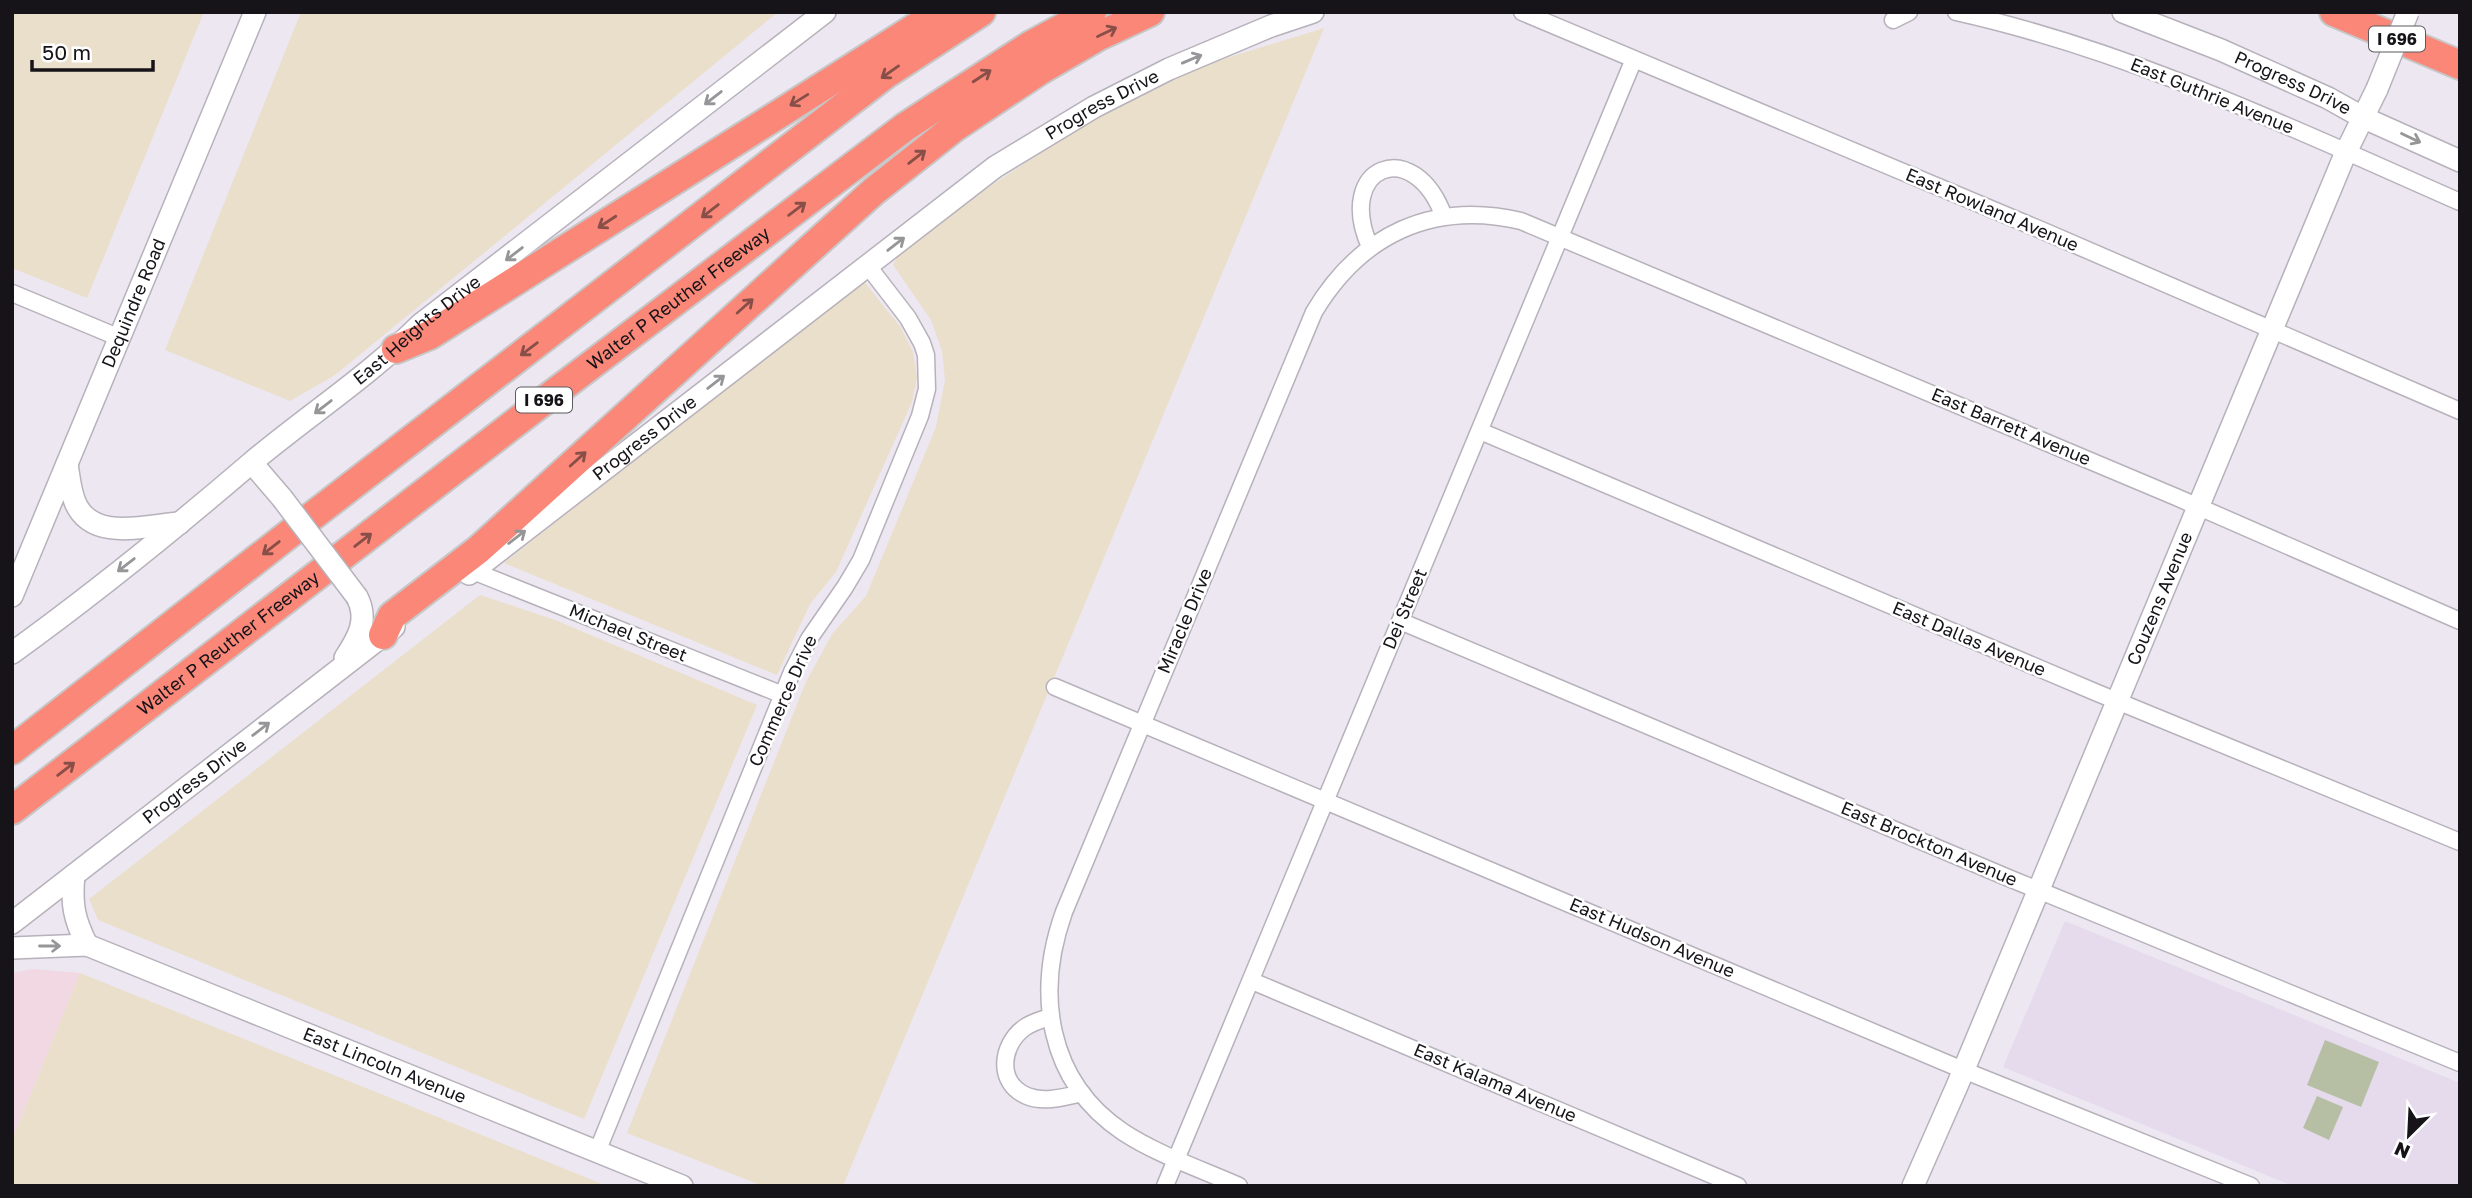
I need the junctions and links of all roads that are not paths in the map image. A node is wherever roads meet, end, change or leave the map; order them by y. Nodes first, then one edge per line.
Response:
1 (255, 12) edge
2 (825, 12) edge
3 (940, 12) edge
4 (981, 12) edge
5 (1092, 12) edge
6 (1150, 12) edge
7 (1313, 12) edge
8 (1522, 12) edge
9 (1909, 12) edge
10 (1956, 12) edge
11 (2123, 12) edge
12 (2334, 12) edge
13 (2408, 12) edge
14 (1893, 20) dead end
15 (1634, 59) junction
16 (2460, 65) edge
17 (2362, 117) junction
18 (2346, 152) junction
19 (2460, 161) edge
20 (2460, 202) edge
21 (1444, 217) junction
22 (1560, 236) junction
23 (1370, 247) junction
24 (867, 266) junction
25 (12, 293) edge
26 (2273, 329) junction
27 (120, 338) junction
28 (396, 349) junction
29 (2460, 411) edge
30 (1480, 431) junction
31 (252, 463) junction
32 (67, 464) junction
33 (2199, 507) junction
34 (180, 523) junction
35 (473, 571) junction
36 (12, 596) edge
37 (1400, 621) junction
38 (2460, 621) edge
39 (383, 635) junction
40 (12, 653) edge
41 (339, 668) junction
42 (1055, 687) dead end
43 (783, 695) junction
44 (2117, 701) junction
45 (1143, 724) junction
46 (12, 750) edge
47 (1326, 800) junction
48 (12, 810) edge
49 (2460, 842) edge
50 (74, 875) junction
51 (2039, 890) junction
52 (12, 923) edge
53 (88, 945) junction
54 (12, 948) edge
55 (1252, 981) junction
56 (1050, 1017) junction
57 (2460, 1063) edge
58 (1963, 1070) junction
59 (1082, 1093) junction
60 (597, 1152) junction
61 (1177, 1159) junction
62 (682, 1186) edge
63 (1166, 1186) edge
64 (1240, 1186) edge
65 (1738, 1186) edge
66 (1913, 1186) edge
67 (2251, 1186) edge

1 - 27 main road, Dequindre Road
2 -> 28 main road, East Heights Drive
3 -> 28 highway
4 -> 46 highway, I 696
48 -> 5 highway, Walter P Reuther Freeway / I 696
39 -> 6 highway
24 -> 7 main road, Progress Drive
8 - 15 street, East Rowland Avenue
9 - 14 street
10 - 18 street, East Guthrie Avenue
11 - 17 main road, Progress Drive
12 - 16 highway, I 696
13 - 17 main road, Couzens Avenue, bridge
15 - 22 street, Dei Street
15 - 26 street, East Rowland Avenue
17 - 18 main road, Couzens Avenue
17 -> 19 main road, Progress Drive
18 - 20 street, East Guthrie Avenue
18 - 26 main road, Couzens Avenue
21 - 22 street, Miracle Drive
21 - 23 street, Miracle Drive
21 - 23 street
22 - 30 street, Dei Street
22 - 33 street, East Barrett Avenue
23 - 45 street, Miracle Drive
35 -> 24 main road, Progress Drive
24 - 43 street, Commerce Drive
25 - 27 street
26 - 29 street, East Rowland Avenue
26 - 33 main road, Couzens Avenue
27 - 32 main road, Dequindre Road
28 -> 31 main road, East Heights Drive
30 - 37 street, Dei Street
30 - 44 street, East Dallas Avenue
31 - 34 main road, East Heights Drive
31 - 41 main road, bridge
32 - 34 main road
32 - 36 main road, Dequindre Road
33 - 38 street, East Barrett Avenue
33 - 44 main road, Couzens Avenue
34 -> 40 main road, East Heights Drive
35 - 39 main road, Progress Drive
35 - 43 street, Michael Street
37 - 47 street, Dei Street
37 - 51 street, East Brockton Avenue
39 - 41 main road, Progress Drive
50 -> 41 main road, Progress Drive
42 - 45 street, East Hudson Avenue
43 - 60 street, Commerce Drive
44 - 49 street, East Dallas Avenue
44 - 51 main road, Couzens Avenue
45 - 47 street, East Hudson Avenue
45 - 56 street, Miracle Drive
47 - 55 street, Dei Street
47 - 58 street, East Hudson Avenue
50 - 52 main road, Progress Drive
50 - 53 main road
51 - 57 street, East Brockton Avenue
51 - 58 main road, Couzens Avenue
54 -> 53 main road, East Lincoln Avenue
53 - 60 main road, East Lincoln Avenue
55 - 61 street, Dei Street
55 - 65 street, East Kalama Avenue
56 - 59 street, Miracle Drive
56 - 59 street
58 - 66 main road, Couzens Avenue
58 - 67 street, East Hudson Avenue
59 - 61 street, Miracle Drive
60 - 62 main road, East Lincoln Avenue
61 - 63 street, Dei Street
61 - 64 street, Miracle Drive

